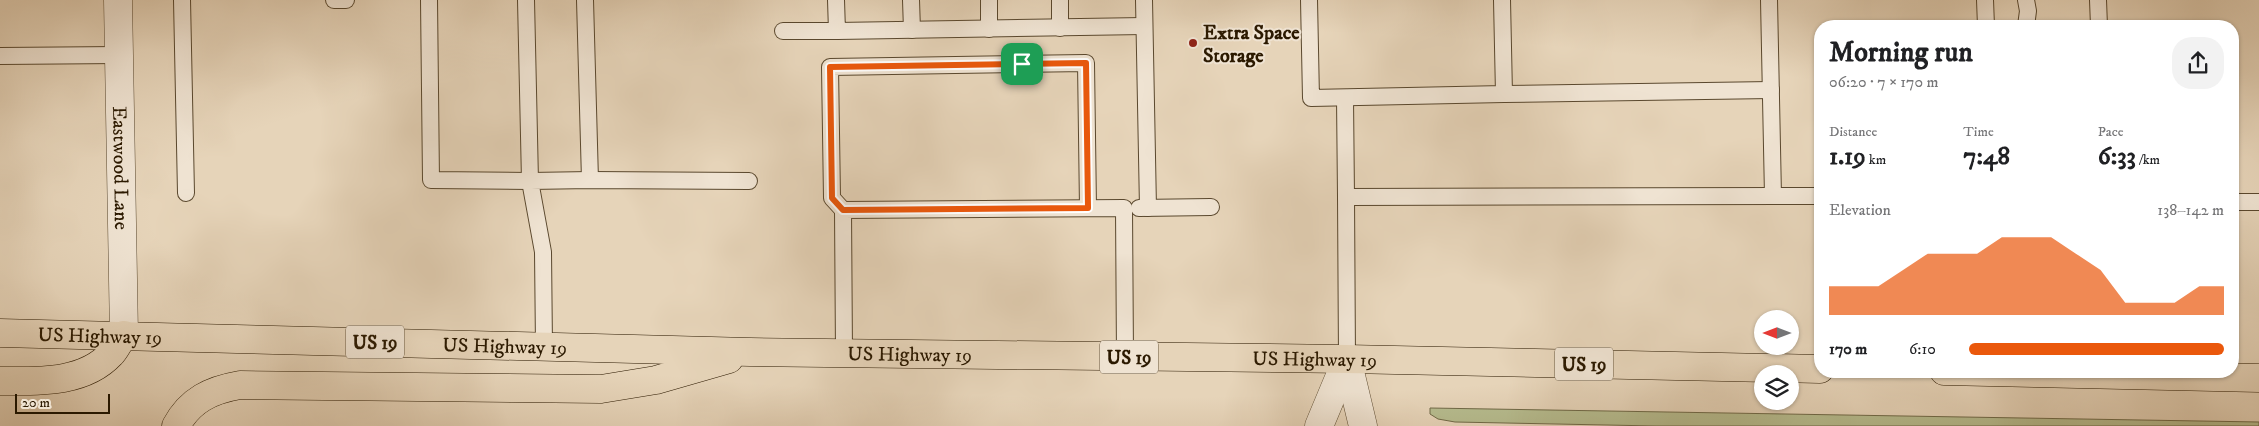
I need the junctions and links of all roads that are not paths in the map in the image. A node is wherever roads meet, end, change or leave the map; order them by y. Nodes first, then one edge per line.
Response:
1 (118, 0) edge
2 (182, 0) edge
3 (334, 0) edge
4 (346, 0) edge
5 (429, 0) edge
6 (526, 0) edge
7 (585, 0) edge
8 (836, 0) edge
9 (911, 0) edge
10 (989, 0) edge
11 (1060, 0) edge
12 (1144, 0) edge
13 (1309, 0) edge
14 (1502, 0) edge
15 (1769, 0) edge
16 (1985, 0) edge
17 (2026, 0) edge
18 (2098, 0) edge
19 (1986, 20) edge
20 (2027, 20) edge
21 (2098, 20) edge
22 (1144, 26) junction
23 (1060, 28) junction
24 (989, 29) junction
25 (912, 30) junction
26 (837, 31) junction
27 (783, 32) dead end
28 (119, 55) junction
29 (0, 56) edge
30 (1771, 90) junction
31 (1504, 94) junction
32 (1345, 98) junction
33 (590, 180) junction
34 (530, 181) junction
35 (749, 181) dead end
36 (186, 194) dead end
37 (1772, 196) junction
38 (1814, 196) edge
39 (1346, 197) junction
40 (2239, 202) edge
41 (2259, 202) edge
42 (1211, 207) dead end
43 (1088, 208) junction
44 (1124, 208) junction
45 (1148, 208) junction
46 (843, 210) junction
47 (0, 333) edge
48 (124, 335) junction
49 (544, 346) junction
50 (750, 352) junction
51 (844, 353) junction
52 (1125, 357) junction
53 (1347, 359) junction
54 (1814, 369) edge
55 (2239, 377) edge
56 (2259, 378) edge
57 (0, 381) edge
58 (176, 426) edge
59 (1319, 426) edge
60 (1364, 426) edge

1 - 28 street, Eastwood Lane
2 - 36 lane
3 - 4 lane
5 - 34 lane
6 - 34 lane
7 - 33 lane
8 - 26 lane
9 - 25 lane
10 - 24 lane
11 - 23 lane
12 - 22 lane
13 - 32 lane
14 - 31 lane
15 - 30 lane
16 - 19 lane
17 - 20 lane
18 - 21 lane
22 - 23 lane
22 - 45 lane
23 - 24 lane
24 - 25 lane
25 - 26 lane
26 - 27 lane
28 - 29 lane
28 - 48 street, Eastwood Lane
30 - 31 lane
30 - 37 lane
31 - 32 lane
32 - 39 lane
33 - 34 lane
33 - 35 lane
34 - 49 lane
37 - 38 lane
37 - 39 lane
39 - 53 lane
40 - 41 lane
42 - 45 lane
43 - 44 lane
43 - 46 lane
43 - 46 lane
44 - 45 lane
44 - 52 lane
46 - 51 lane
47 - 48 highway, US Highway 19 / US 19
48 - 49 highway, US Highway 19 / US 19
48 - 57 highway
49 - 50 highway, US Highway 19 / US 19
50 - 51 highway, US Highway 19 / US 19
50 - 58 highway
51 - 52 highway, US Highway 19 / US 19
52 - 53 highway, US Highway 19 / US 19
53 - 54 highway, US Highway 19 / US 19
53 - 59 street
53 - 60 street
55 - 56 highway

